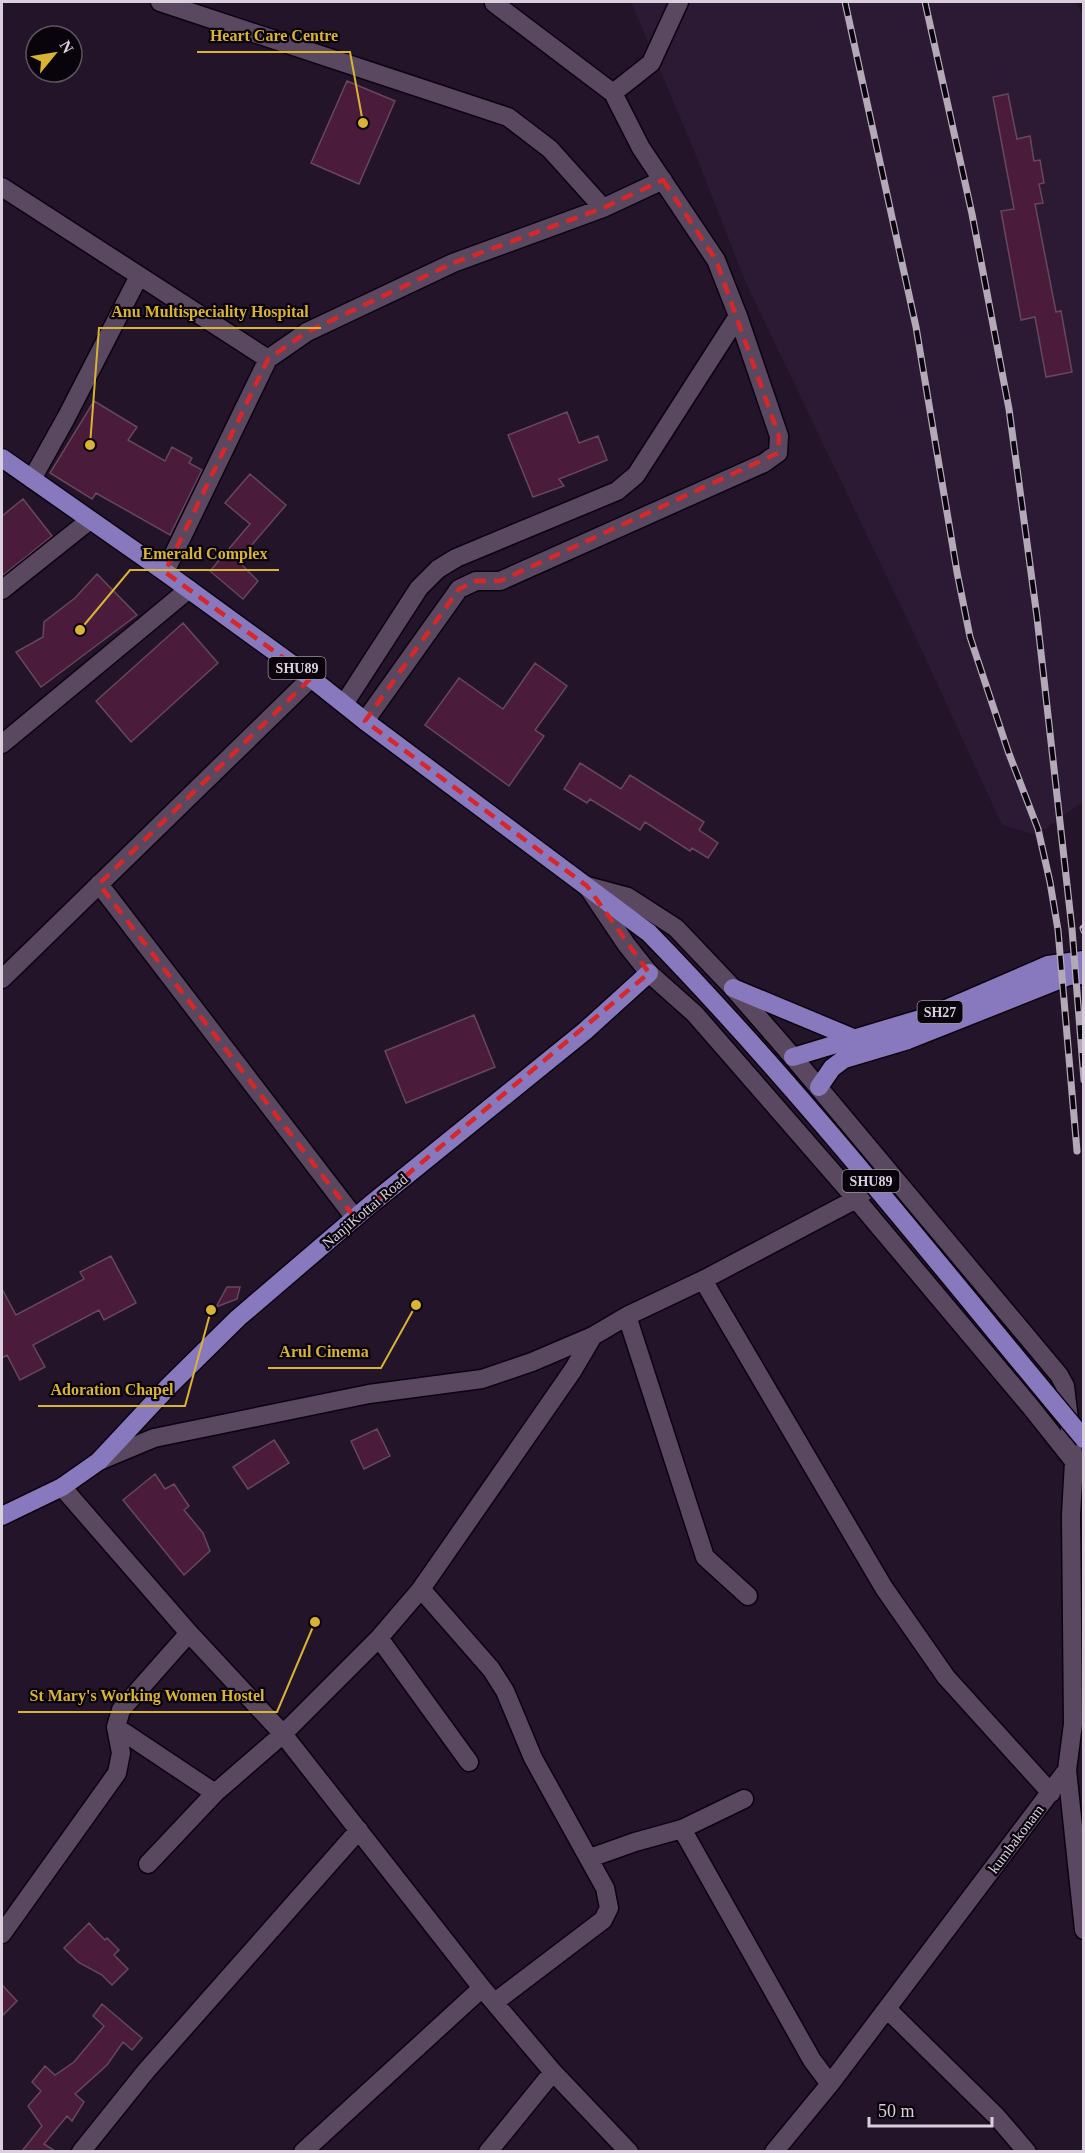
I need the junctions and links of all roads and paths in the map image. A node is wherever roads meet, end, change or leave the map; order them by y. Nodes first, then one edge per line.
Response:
1 (160, 2) edge
2 (679, 2) edge
3 (495, 3) dead end
4 (613, 93) junction
5 (663, 180) junction
6 (2, 187) edge
7 (603, 208) junction
8 (139, 276) junction
9 (738, 316) junction
10 (268, 359) junction
11 (2, 458) edge
12 (32, 479) junction
13 (90, 520) junction
14 (165, 572) junction
15 (189, 589) junction
16 (2, 590) edge
17 (311, 678) junction
18 (344, 704) junction
19 (365, 721) junction
20 (2, 744) edge
21 (99, 884) junction
22 (587, 886) junction
23 (1083, 960) edge
24 (649, 973) junction
25 (1083, 975) edge
26 (2, 979) edge
27 (733, 988) junction
28 (853, 1038) junction
29 (793, 1057) junction
30 (819, 1087) junction
31 (889, 1171) junction
32 (856, 1199) junction
33 (355, 1218) junction
34 (703, 1280) junction
35 (627, 1316) junction
36 (593, 1336) junction
37 (1083, 1438) edge
38 (99, 1461) junction
39 (1074, 1462) junction
40 (62, 1487) junction
41 (2, 1516) edge
42 (421, 1589) junction
43 (748, 1596) dead end
44 (189, 1633) junction
45 (378, 1638) junction
46 (116, 1727) junction
47 (283, 1734) junction
48 (469, 1762) dead end
49 (1067, 1770) junction
50 (214, 1793) junction
51 (1051, 1793) junction
52 (744, 1799) dead end
53 (682, 1829) junction
54 (359, 1830) junction
55 (590, 1858) junction
56 (148, 1864) dead end
57 (1083, 1930) edge
58 (2, 1934) edge
59 (482, 1988) junction
60 (495, 2002) junction
61 (886, 2009) junction
62 (553, 2072) junction
63 (830, 2084) junction
64 (792, 2144) edge
65 (81, 2151) edge
66 (303, 2151) edge
67 (488, 2151) edge
68 (629, 2151) edge
69 (774, 2151) edge
70 (1027, 2151) edge

1 - 7 street
2 - 4 street
3 - 4 street
4 - 5 street
5 - 7 street
5 - 9 street
6 - 8 street
7 - 10 street
8 - 10 street
8 - 12 street
9 - 18 street
9 - 19 street
10 - 14 street
11 - 12 main road, SHU89
12 - 13 main road, SHU89
13 - 14 main road, SHU89
13 - 16 street
14 - 15 main road, SHU89
15 - 17 main road, SHU89
15 - 20 street
17 - 18 main road, SHU89
17 - 21 street
18 - 19 main road, SHU89
19 - 22 main road, SHU89
21 - 26 street
21 - 33 street
22 - 24 street
22 - 27 street, kumbakonam
22 - 37 main road, SHU89, bridge
23 - 28 main road, SH27
24 - 32 street
24 - 33 main road, NanjiKottai Road
25 - 30 main road, SH27
27 - 28 main road
27 - 29 street, kumbakonam
28 - 29 main road, SH27
29 - 30 street, kumbakonam
30 - 31 street, kumbakonam
31 - 32 street
31 - 39 street, kumbakonam
32 - 34 street
32 - 39 street
33 - 38 main road, NanjiKottai Road
34 - 35 street
34 - 51 street
35 - 36 street
35 - 43 street
36 - 38 street
36 - 42 street
38 - 40 main road, NanjiKottai Road
39 - 49 street, kumbakonam
40 - 41 main road, NanjiKottai Road
40 - 44 street
42 - 45 street
42 - 55 street
44 - 46 street
44 - 47 street
45 - 47 street
45 - 48 street
46 - 50 street
46 - 58 street
47 - 50 street
47 - 54 street
49 - 51 street, kumbakonam
49 - 57 street
50 - 56 street
51 - 61 street, kumbakonam
52 - 53 street
53 - 55 street
53 - 63 street
54 - 59 street
54 - 65 street
55 - 60 street
59 - 60 street
59 - 66 street
60 - 62 street
61 - 63 street, kumbakonam
61 - 70 street
62 - 67 street
62 - 68 street
63 - 64 street, kumbakonam
64 - 69 street, kumbakonam

